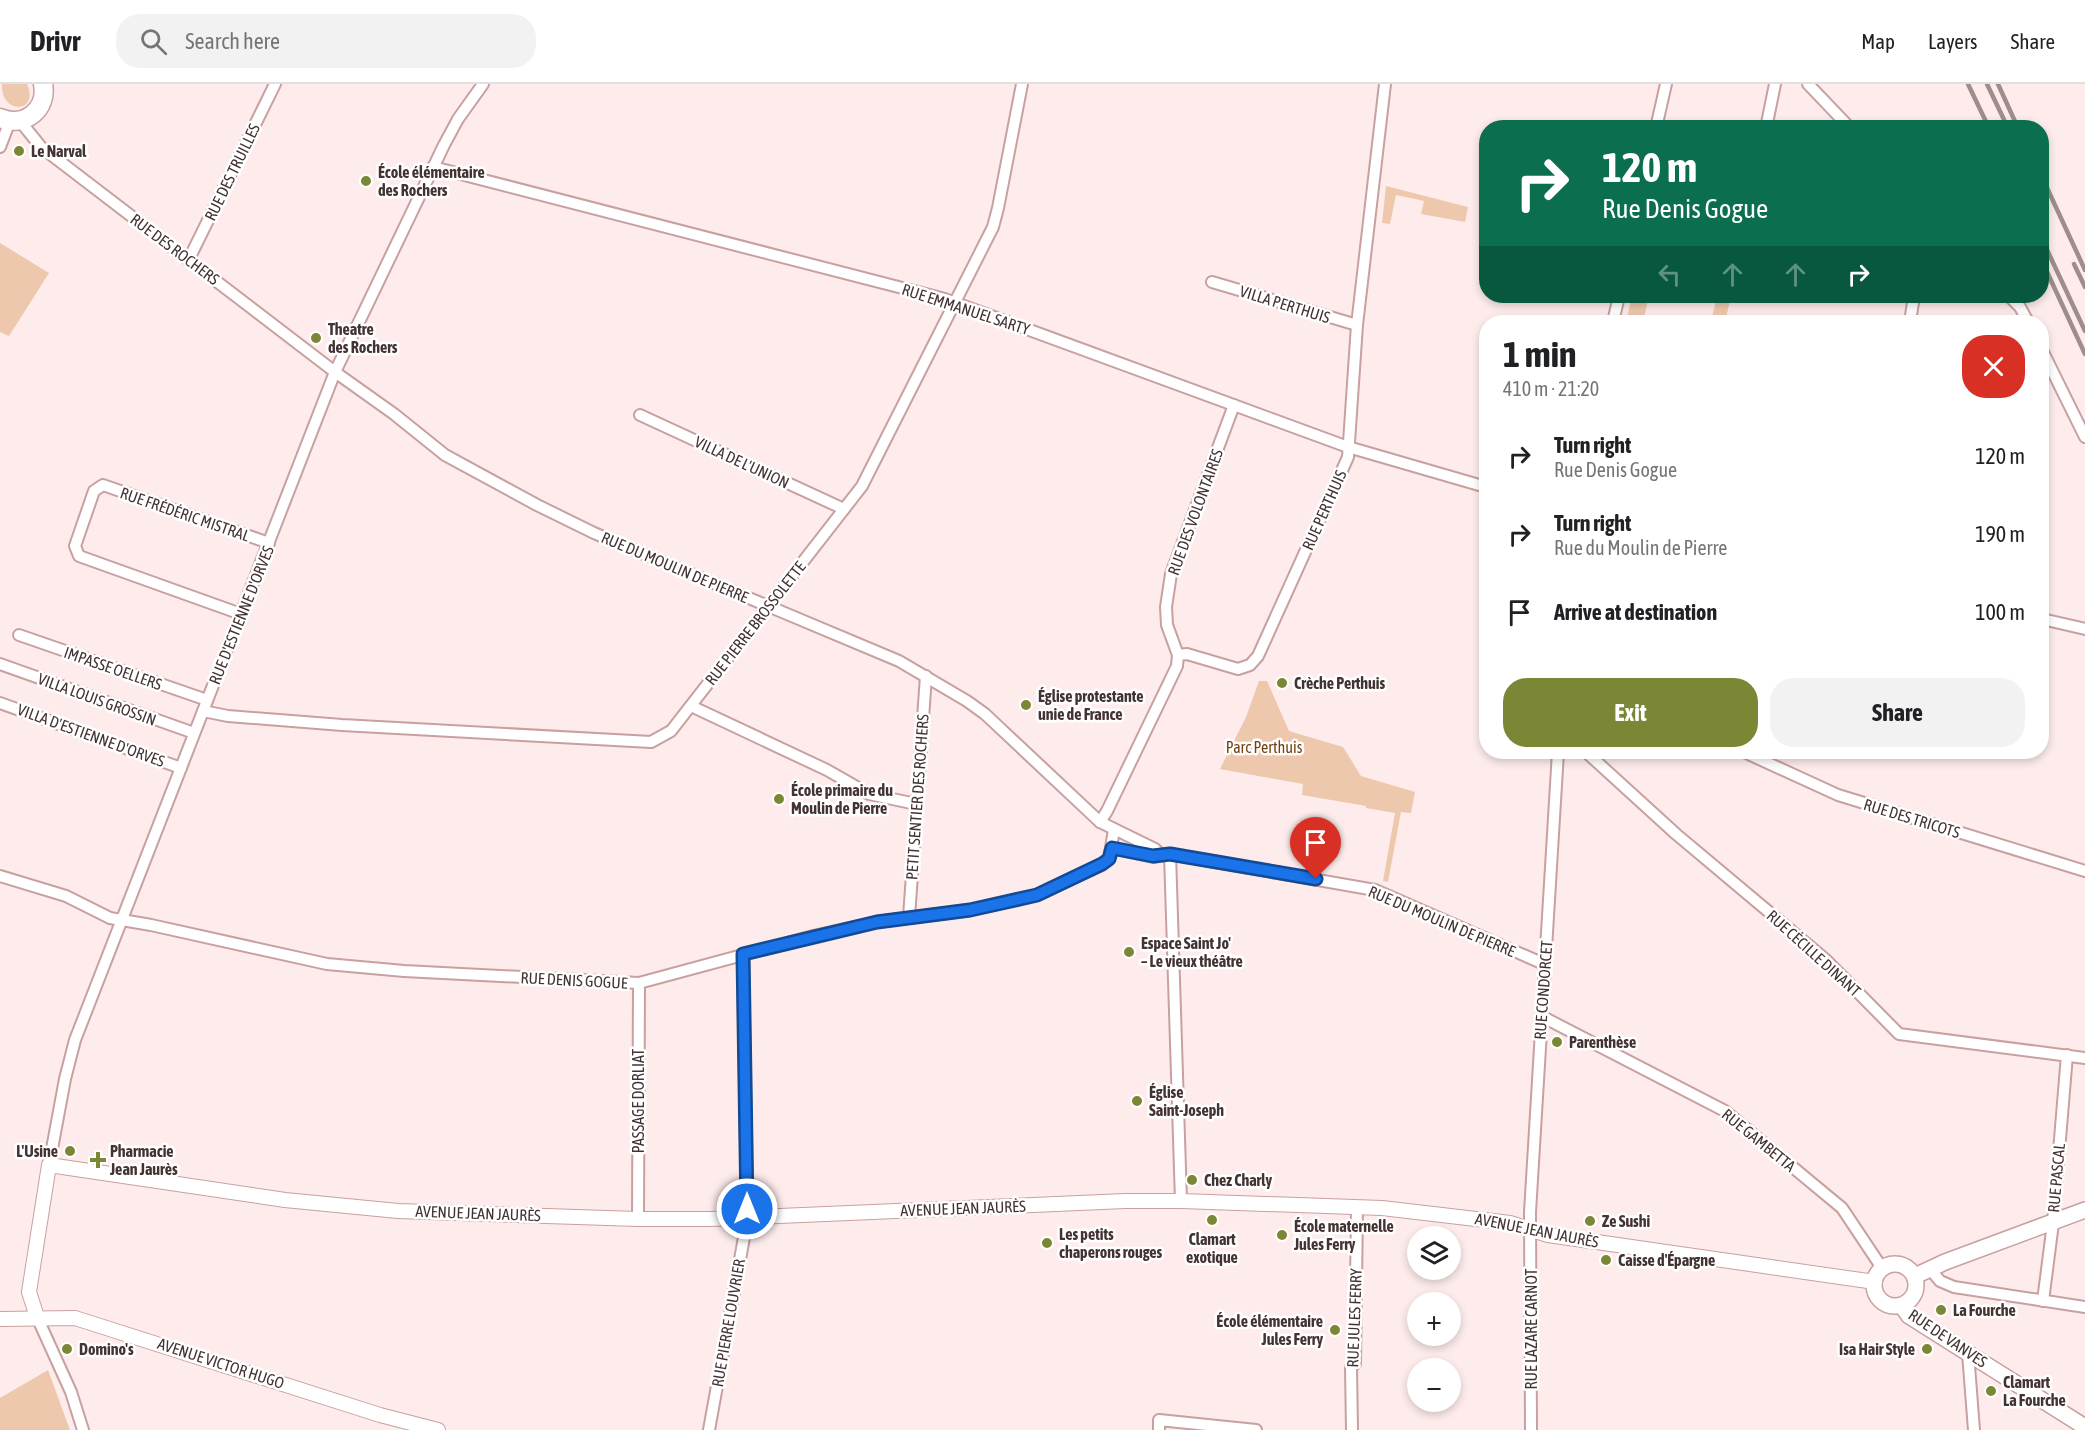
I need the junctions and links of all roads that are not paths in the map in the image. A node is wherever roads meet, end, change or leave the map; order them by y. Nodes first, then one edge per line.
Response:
1 (43, 84) edge
2 (275, 84) edge
3 (483, 84) edge
4 (1022, 84) edge
5 (1385, 84) edge
6 (1666, 84) edge
7 (1775, 84) edge
8 (1808, 84) edge
9 (10, 120) edge
10 (1658, 120) edge
11 (1768, 120) edge
12 (1842, 120) edge
13 (0, 147) edge
14 (433, 167) junction
15 (189, 259) junction
16 (1212, 282) dead end
17 (956, 303) junction
18 (1357, 325) junction
19 (2049, 364) edge
20 (335, 372) junction
21 (1234, 405) junction
22 (640, 415) dead end
23 (2085, 437) edge
24 (1348, 447) junction
25 (1479, 486) edge
26 (844, 509) junction
27 (269, 543) junction
28 (768, 606) junction
29 (241, 614) junction
30 (2049, 621) edge
31 (2085, 629) edge
32 (19, 635) dead end
33 (1178, 655) junction
34 (0, 664) edge
35 (926, 676) junction
36 (207, 700) junction
37 (0, 703) edge
38 (691, 706) junction
39 (203, 711) junction
40 (194, 733) junction
41 (1558, 759) edge
42 (1594, 759) edge
43 (1759, 759) edge
44 (181, 768) junction
45 (916, 804) junction
46 (1100, 822) junction
47 (1114, 830) junction
48 (1112, 848) junction
49 (1165, 854) junction
50 (2085, 871) edge
51 (0, 876) edge
52 (909, 917) junction
53 (121, 920) junction
54 (743, 954) junction
55 (1544, 964) junction
56 (639, 983) junction
57 (1541, 1016) junction
58 (2067, 1055) junction
59 (2085, 1058) edge
60 (49, 1165) junction
61 (1182, 1201) junction
62 (1357, 1207) junction
63 (2085, 1210) edge
64 (746, 1216) junction
65 (638, 1219) junction
66 (2053, 1223) junction
67 (1530, 1228) junction
68 (1882, 1268) junction
69 (1931, 1270) junction
70 (1915, 1276) junction
71 (1875, 1282) junction
72 (2043, 1301) junction
73 (1902, 1306) junction
74 (2085, 1307) edge
75 (37, 1317) junction
76 (0, 1319) edge
77 (1968, 1353) junction
78 (2085, 1427) edge
79 (83, 1430) edge
80 (438, 1430) edge
81 (709, 1430) edge
82 (1158, 1430) edge
83 (1256, 1430) edge
84 (1352, 1430) edge
85 (1531, 1430) edge
86 (1974, 1430) edge

1 - 9 main road
2 - 15 street, RUE DES TRUILLES
3 - 14 street, RUE D'ESTIENNE D'ORVES
4 - 17 street, RUE PIERRE BROSSOLETTE
5 - 18 street, RUE PERTHUIS
6 - 10 street
7 - 11 street
8 - 12 street
9 - 13 street
9 - 15 street, RUE DES ROCHERS
14 - 17 street, RUE EMMANUEL SARTY
14 - 20 street, RUE D'ESTIENNE D'ORVES
15 - 20 street, RUE DES ROCHERS
16 - 18 street, VILLA PERTHUIS
17 - 21 street, RUE EMMANUEL SARTY
17 - 26 street, RUE PIERRE BROSSOLETTE
18 - 24 street, RUE PERTHUIS
19 - 23 street
20 - 27 street, RUE D'ESTIENNE D'ORVES
20 - 28 street, RUE DU MOULIN DE PIERRE
21 - 24 street, RUE EMMANUEL SARTY
21 - 33 street, RUE DES VOLONTAIRES
22 - 26 street, VILLA DE L'UNION
24 - 25 street, RUE EMMANUEL SARTY
24 - 33 street, RUE PERTHUIS
26 - 28 street, RUE PIERRE BROSSOLETTE
27 - 29 street, RUE D'ESTIENNE D'ORVES
27 - 29 street, RUE FRÉDÉRIC MISTRAL
28 - 35 street, RUE DU MOULIN DE PIERRE
28 - 38 street, RUE PIERRE BROSSOLETTE
29 - 36 street, RUE D'ESTIENNE D'ORVES
30 - 31 street
32 - 36 street, IMPASSE OELLERS
33 - 46 street
34 - 40 street, VILLA LOUIS GROSSIN
35 - 45 street, PETIT SENTIER DES ROCHERS
35 - 46 street, RUE DU MOULIN DE PIERRE
36 - 39 street, RUE D'ESTIENNE D'ORVES
37 - 44 street, VILLA D'ESTIENNE D'ORVES
38 - 39 street, RUE PIERRE BROSSOLETTE
38 - 45 street
39 - 40 street, RUE D'ESTIENNE D'ORVES
40 - 44 street, RUE D'ESTIENNE D'ORVES
41 - 55 street, RUE CONDORCET
42 - 58 street, RUE CÉCILLE DINANT
43 - 50 street, RUE DES TRICOTS
44 - 53 street, RUE D'ESTIENNE D'ORVES
45 - 52 street, PETIT SENTIER DES ROCHERS
46 - 47 street, RUE DU MOULIN DE PIERRE
46 - 48 street, RUE DU MOULIN DE PIERRE
47 - 48 street
47 - 49 street, RUE DU MOULIN DE PIERRE
48 - 49 street, RUE DU MOULIN DE PIERRE
48 - 52 street, RUE DENIS GOGUE
49 - 55 street, RUE DU MOULIN DE PIERRE
49 - 61 street
51 - 53 street, RUE DENIS GOGUE
52 - 54 street, RUE DENIS GOGUE
53 - 56 street, RUE DENIS GOGUE
53 - 60 street, RUE D'ESTIENNE D'ORVES
54 - 56 street, RUE DENIS GOGUE
54 - 64 street, RUE PIERRE LOUVRIER
55 - 57 street, RUE CONDORCET
56 - 65 street, PASSAGE DORLIAT
57 - 67 street, RUE CONDORCET
57 - 68 street, RUE GAMBETTA
58 - 59 street, RUE CÉCILLE DINANT
58 - 66 street, RUE PASCAL
60 - 65 street, AVENUE JEAN JAURÈS
60 - 75 street
61 - 62 street, AVENUE JEAN JAURÈS
61 - 64 street, AVENUE JEAN JAURÈS
62 - 67 street, AVENUE JEAN JAURÈS
62 - 84 street, RUE JULES FERRY
63 - 66 main road
64 - 65 street, AVENUE JEAN JAURÈS
64 - 81 street, RUE PIERRE LOUVRIER
66 - 69 main road
66 - 72 street, RUE PASCAL
67 - 71 street, AVENUE JEAN JAURÈS
67 - 85 street, RUE LAZARE CARNOT
68 - 70 main road
68 - 71 main road
69 - 70 main road
69 - 72 street
70 - 73 main road
71 - 73 main road
72 - 74 street
73 - 77 main road, RUE DE VANVES
75 - 76 street, AVENUE VICTOR HUGO
75 - 79 street
75 - 80 street, AVENUE VICTOR HUGO
77 - 78 main road, RUE DE VANVES
77 - 86 street
82 - 83 street

